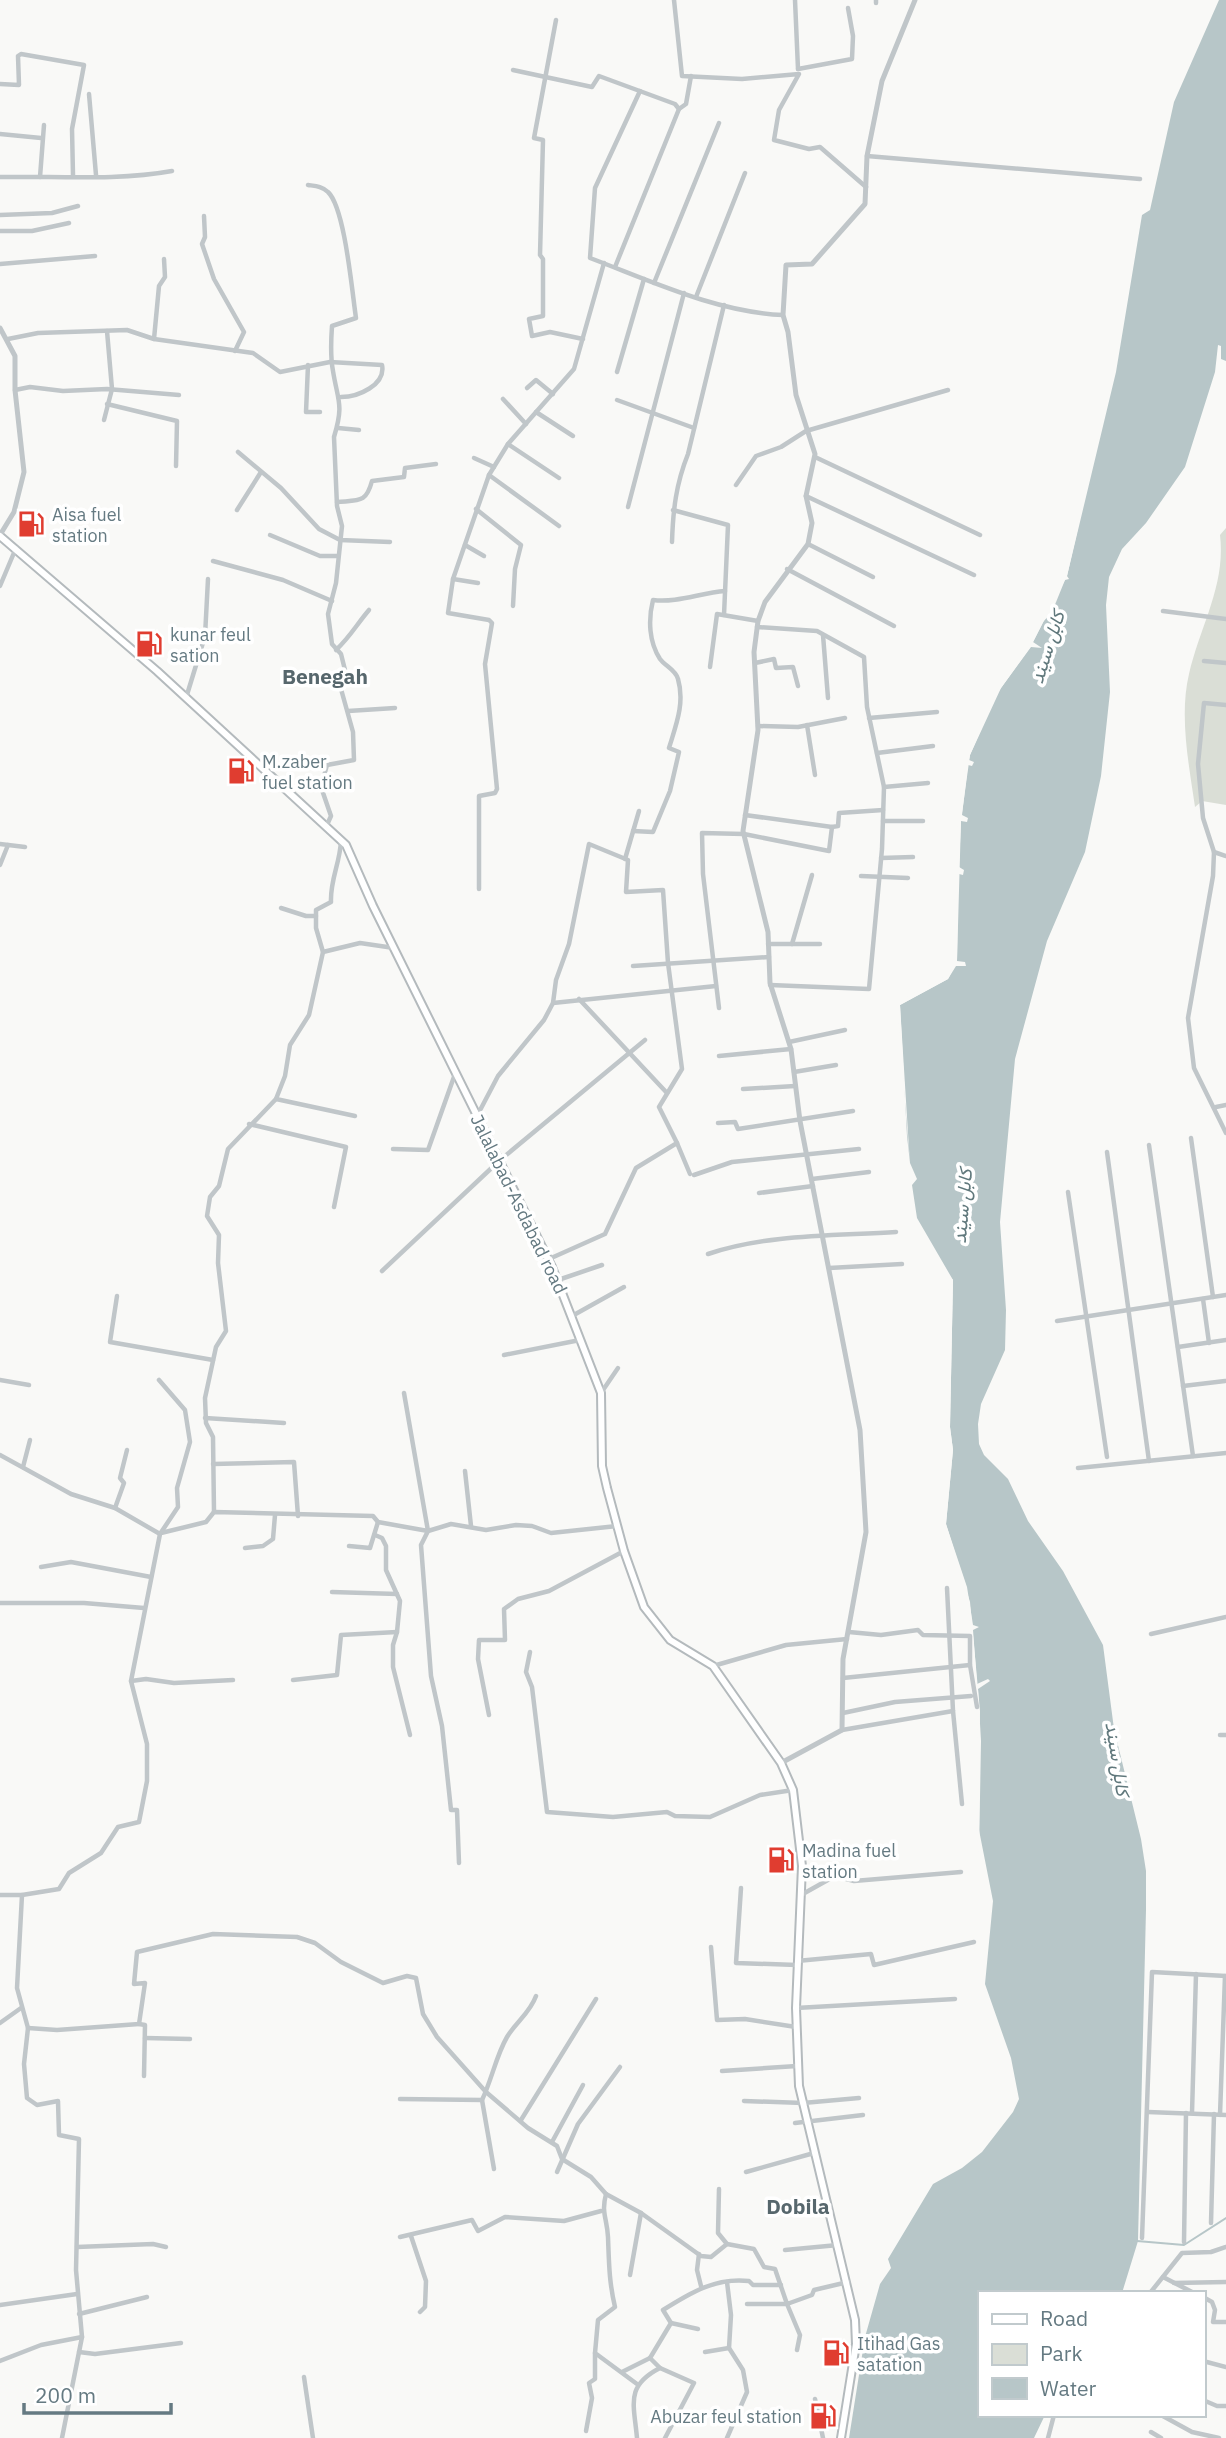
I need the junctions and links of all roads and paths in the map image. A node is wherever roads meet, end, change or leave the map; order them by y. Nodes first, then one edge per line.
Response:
1 (674, 0) edge
2 (795, 0) edge
3 (915, 0) edge
4 (848, 8) dead end
5 (556, 20) dead end
6 (513, 70) dead end
7 (798, 71) junction
8 (691, 76) junction
9 (546, 77) junction
10 (0, 85) edge
11 (640, 91) junction
12 (89, 94) dead end
13 (679, 109) junction
14 (719, 123) dead end
15 (44, 125) dead end
16 (0, 134) edge
17 (41, 138) junction
18 (867, 156) junction
19 (172, 171) dead end
20 (745, 173) dead end
21 (73, 175) junction
22 (96, 175) junction
23 (0, 177) edge
24 (40, 177) junction
25 (1140, 179) dead end
26 (307, 185) dead end
27 (866, 187) junction
28 (78, 206) dead end
29 (0, 215) edge
30 (204, 216) dead end
31 (69, 223) dead end
32 (0, 231) edge
33 (95, 256) dead end
34 (164, 259) dead end
35 (604, 263) junction
36 (0, 264) edge
37 (615, 267) junction
38 (644, 279) junction
39 (654, 283) junction
40 (684, 293) junction
41 (696, 297) junction
42 (724, 305) junction
43 (783, 315) junction
44 (0, 328) edge
45 (107, 331) junction
46 (8, 339) junction
47 (154, 339) junction
48 (583, 339) junction
49 (235, 351) junction
50 (332, 362) junction
51 (308, 365) junction
52 (617, 372) dead end
53 (527, 387) dead end
54 (112, 389) junction
55 (15, 390) junction
56 (948, 390) dead end
57 (553, 394) junction
58 (179, 395) dead end
59 (340, 397) junction
60 (503, 399) dead end
61 (617, 400) dead end
62 (107, 404) junction
63 (320, 412) dead end
64 (536, 412) junction
65 (652, 413) junction
66 (104, 420) dead end
67 (526, 424) junction
68 (338, 428) junction
69 (694, 428) junction
70 (359, 430) dead end
71 (806, 431) junction
72 (573, 436) dead end
73 (508, 444) junction
74 (238, 452) dead end
75 (815, 457) junction
76 (474, 458) dead end
77 (436, 464) dead end
78 (176, 466) dead end
79 (494, 467) junction
80 (261, 472) junction
81 (489, 475) junction
82 (559, 478) dead end
83 (736, 485) dead end
84 (806, 496) junction
85 (337, 502) junction
86 (628, 507) dead end
87 (476, 509) junction
88 (237, 510) dead end
89 (673, 510) junction
90 (559, 526) dead end
91 (980, 534) dead end
92 (270, 535) dead end
93 (0, 536) edge
94 (340, 540) junction
95 (390, 542) dead end
96 (673, 542) dead end
97 (808, 544) junction
98 (465, 545) junction
99 (16, 548) junction
100 (338, 556) junction
101 (484, 556) dead end
102 (213, 561) dead end
103 (787, 569) junction
104 (974, 575) dead end
105 (873, 577) dead end
106 (208, 579) dead end
107 (453, 579) junction
108 (478, 583) dead end
109 (0, 586) edge
110 (725, 591) junction
111 (332, 601) junction
112 (513, 606) dead end
113 (369, 610) dead end
114 (1163, 611) dead end
115 (724, 615) junction
116 (1226, 620) edge
117 (757, 624) junction
118 (894, 626) dead end
119 (823, 635) junction
120 (336, 649) junction
121 (1204, 661) dead end
122 (755, 663) junction
123 (1226, 663) edge
124 (710, 667) dead end
125 (798, 686) dead end
126 (186, 698) junction
127 (828, 698) dead end
128 (1226, 705) edge
129 (395, 708) dead end
130 (348, 711) junction
131 (937, 712) dead end
132 (845, 718) dead end
133 (869, 718) junction
134 (807, 725) junction
135 (758, 726) junction
136 (933, 746) dead end
137 (877, 753) junction
138 (815, 775) dead end
139 (928, 783) dead end
140 (884, 787) junction
141 (883, 810) junction
142 (639, 811) dead end
143 (745, 815) junction
144 (883, 821) junction
145 (923, 821) dead end
146 (326, 827) junction
147 (832, 827) junction
148 (633, 831) junction
149 (744, 834) junction
150 (341, 841) junction
151 (0, 844) edge
152 (8, 845) junction
153 (26, 847) dead end
154 (1214, 852) junction
155 (1226, 856) edge
156 (913, 857) dead end
157 (881, 858) junction
158 (625, 859) junction
159 (0, 865) edge
160 (812, 875) dead end
161 (861, 876) dead end
162 (879, 878) junction
163 (908, 878) dead end
164 (480, 889) dead end
165 (281, 908) dead end
166 (316, 916) junction
167 (768, 944) junction
168 (792, 944) junction
169 (820, 944) dead end
170 (394, 948) junction
171 (323, 952) junction
172 (769, 957) junction
173 (713, 960) junction
174 (668, 963) junction
175 (634, 966) dead end
176 (770, 985) junction
177 (716, 986) junction
178 (672, 990) junction
179 (579, 999) junction
180 (553, 1003) junction
181 (719, 1008) dead end
182 (845, 1030) dead end
183 (645, 1040) dead end
184 (789, 1042) junction
185 (791, 1049) junction
186 (629, 1052) junction
187 (719, 1056) dead end
188 (836, 1065) dead end
189 (794, 1072) junction
190 (455, 1074) junction
191 (795, 1086) junction
192 (743, 1089) dead end
193 (667, 1093) junction
194 (275, 1099) junction
195 (1226, 1105) edge
196 (1216, 1107) junction
197 (853, 1111) dead end
198 (355, 1116) dead end
199 (477, 1116) junction
200 (800, 1121) junction
201 (718, 1123) dead end
202 (249, 1124) junction
203 (1226, 1133) edge
204 (1191, 1138) dead end
205 (677, 1143) junction
206 (1149, 1145) dead end
207 (393, 1149) dead end
208 (1107, 1152) dead end
209 (806, 1156) junction
210 (499, 1161) junction
211 (869, 1172) dead end
212 (812, 1182) junction
213 (1068, 1192) dead end
214 (759, 1194) dead end
215 (334, 1207) dead end
216 (896, 1232) dead end
217 (823, 1237) junction
218 (708, 1254) dead end
219 (548, 1259) junction
220 (902, 1264) dead end
221 (603, 1265) dead end
222 (829, 1268) junction
223 (382, 1271) dead end
224 (558, 1280) junction
225 (624, 1287) dead end
226 (1226, 1295) edge
227 (117, 1296) dead end
228 (1213, 1297) junction
229 (1203, 1299) junction
230 (1171, 1303) junction
231 (1129, 1310) junction
232 (1087, 1316) junction
233 (571, 1317) junction
234 (1057, 1321) dead end
235 (580, 1340) junction
236 (1226, 1340) edge
237 (1209, 1343) junction
238 (1178, 1347) junction
239 (504, 1355) dead end
240 (213, 1360) junction
241 (618, 1368) dead end
242 (0, 1380) edge
243 (159, 1380) dead end
244 (1225, 1381) edge
245 (29, 1385) dead end
246 (1183, 1386) junction
247 (601, 1392) junction
248 (404, 1393) dead end
249 (205, 1418) junction
250 (284, 1423) dead end
251 (30, 1440) dead end
252 (127, 1450) dead end
253 (1226, 1453) edge
254 (0, 1455) edge
255 (1193, 1456) junction
256 (1107, 1457) dead end
257 (1149, 1461) junction
258 (213, 1464) junction
259 (23, 1467) junction
260 (1078, 1468) dead end
261 (465, 1471) dead end
262 (115, 1508) junction
263 (214, 1512) junction
264 (275, 1515) junction
265 (298, 1516) junction
266 (378, 1522) junction
267 (471, 1526) junction
268 (618, 1526) junction
269 (428, 1531) junction
270 (160, 1534) junction
271 (375, 1535) junction
272 (349, 1546) dead end
273 (245, 1548) dead end
274 (624, 1551) junction
275 (41, 1567) dead end
276 (150, 1577) junction
277 (947, 1588) dead end
278 (332, 1592) dead end
279 (398, 1594) junction
280 (0, 1603) edge
281 (144, 1608) junction
282 (1226, 1617) edge
283 (397, 1632) junction
284 (1151, 1634) dead end
285 (948, 1635) junction
286 (848, 1636) junction
287 (530, 1652) dead end
288 (970, 1665) junction
289 (713, 1666) junction
290 (950, 1666) junction
291 (843, 1678) junction
292 (233, 1680) dead end
293 (293, 1680) dead end
294 (131, 1681) junction
295 (971, 1696) dead end
296 (952, 1697) junction
297 (977, 1707) dead end
298 (953, 1711) junction
299 (842, 1713) junction
300 (489, 1715) dead end
301 (842, 1730) junction
302 (410, 1735) dead end
303 (781, 1763) junction
304 (793, 1790) junction
305 (962, 1804) dead end
306 (459, 1863) dead end
307 (961, 1871) dead end
308 (741, 1888) dead end
309 (0, 1895) edge
310 (22, 1895) junction
311 (800, 1896) junction
312 (974, 1942) dead end
313 (711, 1947) dead end
314 (797, 1963) junction
315 (1196, 1974) junction
316 (1225, 1976) edge
317 (536, 1996) dead end
318 (596, 1999) dead end
319 (956, 1999) dead end
320 (21, 2007) junction
321 (796, 2008) junction
322 (0, 2023) edge
323 (139, 2024) junction
324 (796, 2027) junction
325 (28, 2028) junction
326 (145, 2038) junction
327 (190, 2039) dead end
328 (797, 2066) junction
329 (620, 2067) dead end
330 (722, 2071) dead end
331 (144, 2076) dead end
332 (583, 2085) dead end
333 (486, 2092) junction
334 (859, 2098) dead end
335 (400, 2099) dead end
336 (482, 2100) junction
337 (744, 2101) dead end
338 (803, 2102) junction
339 (1148, 2112) junction
340 (1189, 2113) junction
341 (863, 2115) dead end
342 (1220, 2115) edge
343 (521, 2120) junction
344 (795, 2123) dead end
345 (808, 2123) junction
346 (552, 2142) junction
347 (814, 2153) junction
348 (562, 2159) junction
349 (494, 2169) dead end
350 (556, 2172) dead end
351 (746, 2172) dead end
352 (719, 2189) dead end
353 (606, 2194) junction
354 (601, 2211) junction
355 (641, 2214) junction
356 (1211, 2222) dead end
357 (411, 2236) junction
358 (400, 2237) dead end
359 (1142, 2238) dead end
360 (1184, 2242) dead end
361 (727, 2244) junction
362 (838, 2245) junction
363 (77, 2247) junction
364 (1226, 2247) edge
365 (166, 2248) dead end
366 (785, 2249) dead end
367 (699, 2253) junction
368 (630, 2275) dead end
369 (1163, 2277) junction
370 (727, 2282) junction
371 (848, 2282) junction
372 (1226, 2282) edge
373 (1174, 2283) junction
374 (780, 2285) junction
375 (701, 2287) junction
376 (1152, 2291) edge
377 (1190, 2291) edge
378 (77, 2294) junction
379 (147, 2298) dead end
380 (1205, 2298) edge
381 (747, 2304) dead end
382 (788, 2304) junction
383 (0, 2305) edge
384 (420, 2312) dead end
385 (79, 2314) junction
386 (1226, 2322) edge
387 (671, 2323) junction
388 (698, 2329) dead end
389 (82, 2337) junction
390 (181, 2343) dead end
391 (729, 2348) junction
392 (797, 2350) dead end
393 (79, 2352) junction
394 (594, 2353) junction
395 (705, 2353) dead end
396 (650, 2358) junction
397 (0, 2361) edge
398 (1205, 2362) edge
399 (1226, 2367) edge
400 (660, 2368) junction
401 (622, 2372) junction
402 (304, 2377) dead end
403 (637, 2384) junction
404 (815, 2399) dead end
405 (1205, 2401) edge
406 (1226, 2406) edge
407 (1053, 2417) edge
408 (1164, 2417) edge
409 (586, 2431) dead end
410 (1151, 2432) dead end
411 (62, 2438) edge
412 (313, 2438) edge
413 (637, 2438) edge
414 (665, 2438) edge
415 (727, 2438) edge
416 (823, 2438) edge
417 (841, 2438) edge
418 (1048, 2438) edge
419 (1161, 2438) edge
420 (1219, 2438) edge

1 - 8 street
2 - 7 street
3 - 18 street
4 - 7 street
5 - 9 street
6 - 9 street
7 - 8 street
7 - 27 street
8 - 13 street
9 - 11 street
9 - 48 street
10 - 21 street
11 - 13 street
11 - 35 street
12 - 22 street
13 - 37 street
14 - 39 street
15 - 17 street
16 - 17 street
17 - 24 street
18 - 25 street
18 - 27 street
19 - 22 street
20 - 41 street
21 - 22 street
21 - 24 street
23 - 24 street
26 - 50 street
27 - 43 street
28 - 29 street
30 - 49 street
31 - 32 street
33 - 36 street
34 - 47 street
35 - 37 street
35 - 48 street
37 - 38 street
38 - 39 street
38 - 52 street
39 - 40 street
40 - 41 street
40 - 65 street
41 - 42 street
42 - 43 street
42 - 69 street
43 - 71 street
44 - 46 street
45 - 46 street
45 - 47 street
45 - 54 street
46 - 55 street
47 - 49 street
48 - 57 street
49 - 51 street
50 - 51 street
50 - 59 street
50 - 59 street
51 - 63 street
53 - 57 street
54 - 55 street
54 - 58 street
54 - 62 street
55 - 93 street
56 - 71 street
57 - 64 street
59 - 68 street
60 - 67 street
61 - 65 street
62 - 66 street
62 - 78 street
64 - 67 street
64 - 72 street
65 - 69 street
65 - 86 street
67 - 73 street
68 - 70 street
68 - 85 street
69 - 89 street
71 - 75 street
71 - 83 street
73 - 79 street
73 - 82 street
74 - 80 street
75 - 84 street
75 - 91 street
76 - 79 street
77 - 85 street
79 - 81 street
80 - 88 street
80 - 94 street
81 - 87 street
81 - 90 street
84 - 97 street
84 - 104 street
85 - 94 street
87 - 98 street
87 - 112 street
89 - 96 street
89 - 110 street
92 - 100 street
93 - 99 main road, Jalalabad-Asdabad road
94 - 95 street
94 - 100 street
97 - 103 street
97 - 105 street
98 - 101 street
98 - 107 street
99 - 109 street
99 - 126 main road, Jalalabad-Asdabad road
100 - 111 street
102 - 111 street
103 - 117 street
103 - 118 street
106 - 126 street
107 - 108 street
107 - 164 street
110 - 115 street
110 - 148 street
111 - 120 street
113 - 120 street
114 - 116 street
115 - 117 street
115 - 124 street
117 - 119 street
117 - 122 street
119 - 127 street
119 - 133 street
120 - 130 street
121 - 123 street
122 - 125 street
122 - 135 street
126 - 146 main road, Jalalabad-Asdabad road
128 - 154 street
129 - 130 street
130 - 146 street
131 - 133 street
132 - 134 street
133 - 137 street
134 - 135 street
134 - 138 street
135 - 143 street
136 - 137 street
137 - 140 street
139 - 140 street
140 - 141 street
141 - 144 street
141 - 147 street
142 - 148 street
143 - 147 street
143 - 149 street
144 - 145 street
144 - 157 street
146 - 150 main road, Jalalabad-Asdabad road
147 - 149 street
148 - 158 street
149 - 167 street
149 - 173 street
150 - 166 street
150 - 170 main road, Jalalabad-Asdabad road
151 - 152 street
152 - 153 street
152 - 159 street
154 - 155 street
154 - 196 street
156 - 157 street
157 - 162 street
158 - 174 street
158 - 180 street
160 - 168 street
161 - 162 street
162 - 163 street
162 - 176 street
165 - 166 street
166 - 171 street
167 - 168 street
167 - 172 street
168 - 169 street
170 - 171 street
170 - 190 main road, Jalalabad-Asdabad road
171 - 194 street
172 - 173 street
172 - 176 street
173 - 174 street
173 - 177 street
174 - 175 street
174 - 178 street
176 - 184 street
177 - 178 street
177 - 181 street
178 - 179 street
178 - 193 street
179 - 180 street
179 - 186 street
180 - 199 street
182 - 184 street
183 - 186 street
184 - 185 street
185 - 187 street
185 - 189 street
186 - 193 street
186 - 210 street
188 - 189 street
189 - 191 street
190 - 199 main road, Jalalabad-Asdabad road
190 - 207 street
191 - 192 street
191 - 200 street
193 - 205 street
194 - 198 street
194 - 202 street
195 - 196 street
196 - 203 street
197 - 200 street
199 - 210 main road, Jalalabad-Asdabad road
200 - 201 street
200 - 209 street
202 - 215 street
202 - 240 street
204 - 228 street
205 - 209 street
205 - 219 street
206 - 230 street
208 - 231 street
209 - 209 street
209 - 212 street
210 - 219 main road, Jalalabad-Asdabad road
210 - 223 street
211 - 212 street
212 - 214 street
212 - 217 street
213 - 232 street
216 - 217 street
217 - 218 street
217 - 222 street
219 - 224 main road, Jalalabad-Asdabad road
220 - 222 street
221 - 224 street
222 - 286 street
224 - 233 main road, Jalalabad-Asdabad road
225 - 233 street
226 - 228 street
227 - 240 street
228 - 229 street
229 - 230 street
229 - 237 street
230 - 231 street
230 - 238 street
231 - 232 street
231 - 257 street
232 - 234 street
232 - 256 street
233 - 235 main road, Jalalabad-Asdabad road
235 - 239 street
235 - 247 main road, Jalalabad-Asdabad road
236 - 237 street
237 - 238 street
238 - 246 street
240 - 249 street
241 - 247 street
242 - 245 street
243 - 270 street
244 - 246 street
246 - 255 street
247 - 268 main road, Jalalabad-Asdabad road
248 - 269 street
249 - 250 street
249 - 258 street
251 - 259 street
252 - 262 street
253 - 255 street
254 - 259 street
255 - 257 street
257 - 260 street
258 - 263 street
258 - 265 street
259 - 262 street
261 - 267 street
262 - 270 street
263 - 264 street
263 - 270 street
264 - 265 street
264 - 273 street
265 - 266 street
266 - 269 street
266 - 271 street
267 - 268 street
267 - 269 street
268 - 274 main road, Jalalabad-Asdabad road
269 - 306 street
270 - 276 street
271 - 272 street
271 - 279 street
274 - 289 main road, Jalalabad-Asdabad road
274 - 300 street
275 - 276 street
276 - 281 street
277 - 285 street
278 - 279 street
279 - 283 street
280 - 281 street
281 - 294 street
282 - 284 street
283 - 293 street
283 - 302 street
285 - 286 street
285 - 288 street
285 - 290 street
286 - 289 street
286 - 291 street
287 - 304 street
288 - 290 street
288 - 297 street
289 - 303 main road, Jalalabad-Asdabad road
290 - 291 street
290 - 296 street
291 - 299 street
292 - 294 street
294 - 310 street
295 - 296 street
296 - 298 street
296 - 299 street
298 - 301 street
298 - 305 street
299 - 301 street
301 - 303 street
303 - 304 main road, Jalalabad-Asdabad road
304 - 311 main road, Jalalabad-Asdabad road
307 - 311 street
308 - 314 street
309 - 310 street
310 - 320 street
311 - 314 main road, Jalalabad-Asdabad road
312 - 314 street
313 - 324 street
314 - 321 main road, Jalalabad-Asdabad road
315 - 316 street
315 - 339 street
315 - 340 street
316 - 342 street
317 - 333 street
318 - 343 street
319 - 321 street
320 - 322 street
320 - 325 street
321 - 324 main road, Jalalabad-Asdabad road
323 - 325 street
323 - 326 street
323 - 333 street
324 - 328 main road, Jalalabad-Asdabad road
325 - 363 street
326 - 327 street
326 - 331 street
328 - 330 street
328 - 338 main road, Jalalabad-Asdabad road
329 - 348 street
332 - 346 street
333 - 336 street
333 - 343 street
334 - 338 street
335 - 336 street
336 - 349 street
337 - 338 street
338 - 345 main road, Jalalabad-Asdabad road
339 - 340 street
339 - 359 street
340 - 342 street
340 - 360 street
341 - 345 street
342 - 356 street
343 - 346 street
344 - 345 street
345 - 347 main road, Jalalabad-Asdabad road
346 - 348 street
347 - 351 street
347 - 362 main road, Jalalabad-Asdabad road
348 - 350 street
348 - 353 street
352 - 361 street
353 - 354 street
353 - 355 street
354 - 357 street
354 - 394 street
355 - 367 street
355 - 368 street
357 - 358 street
357 - 384 street
361 - 367 street
361 - 374 street
362 - 366 street
362 - 371 main road, Jalalabad-Asdabad road
363 - 365 street
363 - 378 street
364 - 369 street
367 - 375 street
369 - 373 street
369 - 376 street
370 - 374 street
370 - 375 street
370 - 391 street
371 - 382 street
371 - 417 main road, Jalalabad-Asdabad road
372 - 373 street
373 - 377 street
374 - 382 street
375 - 387 street
378 - 383 street
378 - 385 street
379 - 385 street
380 - 386 street
381 - 382 street
382 - 392 street
385 - 389 street
387 - 388 street
387 - 396 street
389 - 393 street
389 - 397 street
390 - 393 street
391 - 395 street
391 - 415 street
393 - 411 street
394 - 401 street
394 - 409 street
396 - 400 street
396 - 401 street
398 - 399 street
400 - 403 street
400 - 414 street
401 - 403 street
402 - 412 street
403 - 413 street
404 - 416 street
405 - 406 street
407 - 418 street
408 - 420 street
410 - 419 street

